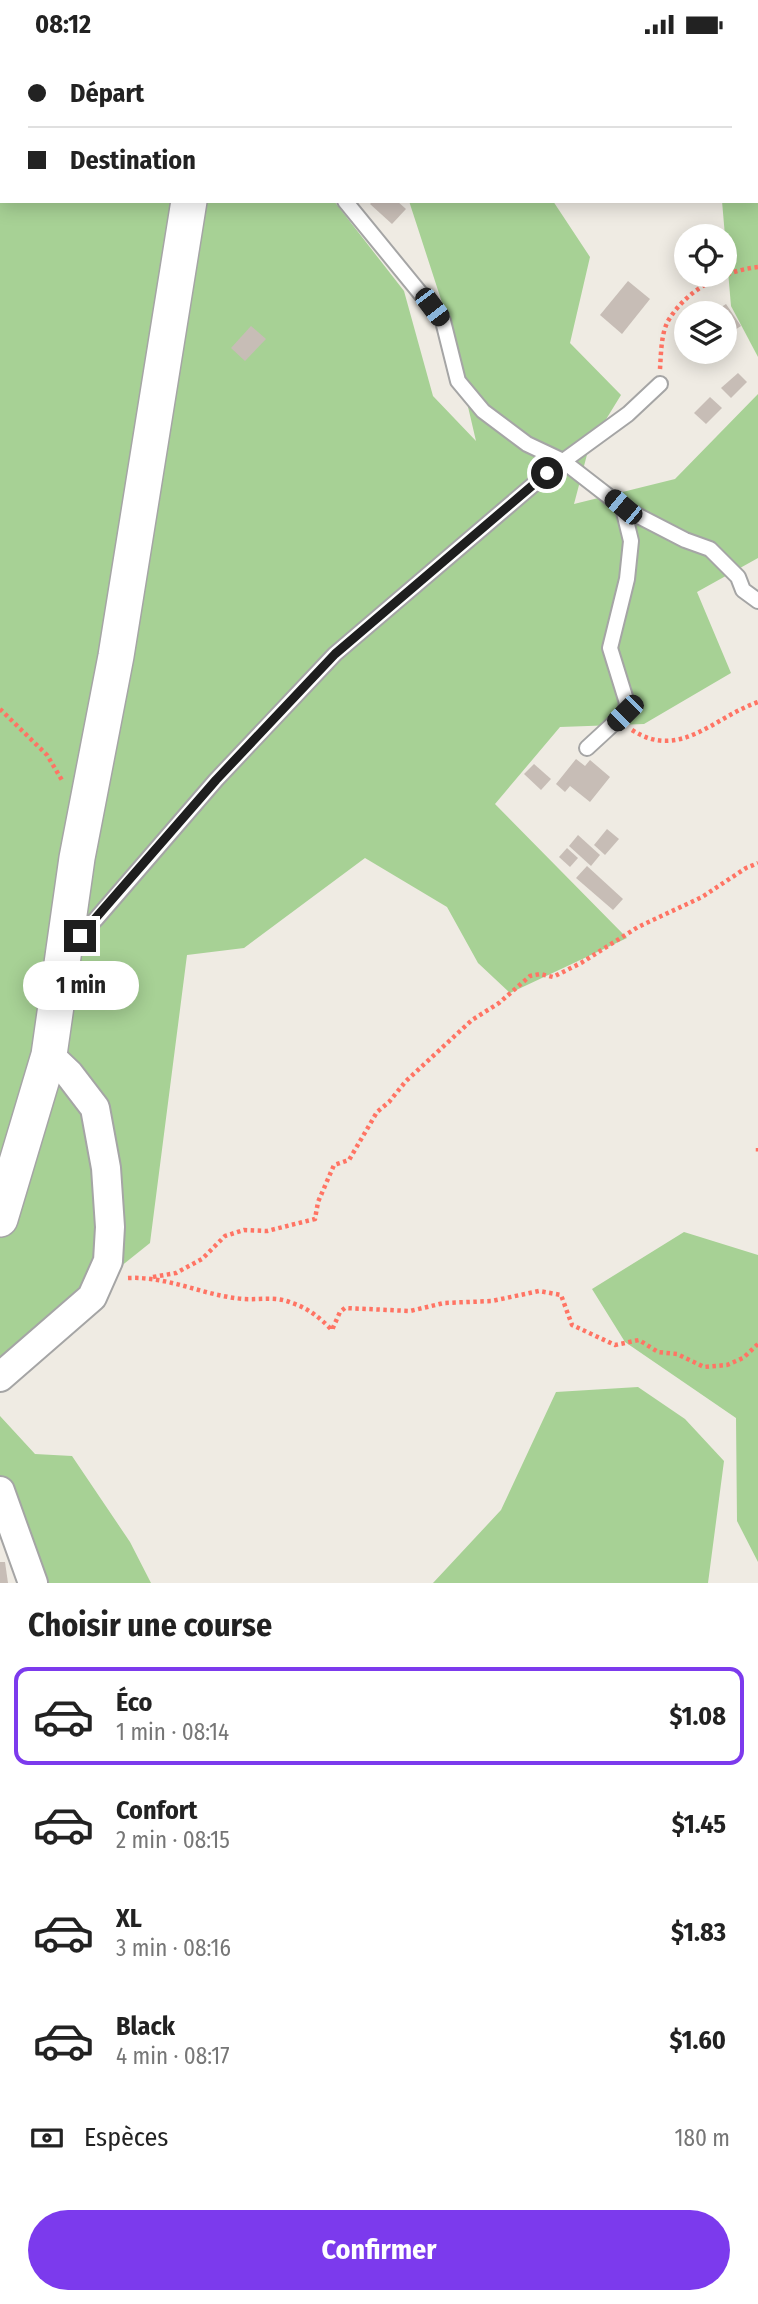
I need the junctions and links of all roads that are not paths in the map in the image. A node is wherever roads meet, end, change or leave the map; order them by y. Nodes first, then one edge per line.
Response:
1 (189, 203) edge
2 (347, 203) edge
3 (660, 384) road end
4 (563, 461) junction
5 (623, 507) junction
6 (758, 601) edge
7 (587, 748) dead end
8 (64, 952) junction
9 (49, 1055) junction
10 (0, 1219) edge
11 (0, 1377) edge
12 (0, 1491) edge
13 (33, 1583) edge

1 - 8 street
2 - 4 lane
3 - 4 lane
4 - 5 lane
4 - 8 lane
5 - 6 lane
5 - 7 lane
8 - 9 street
9 - 10 street
9 - 11 street
12 - 13 street

